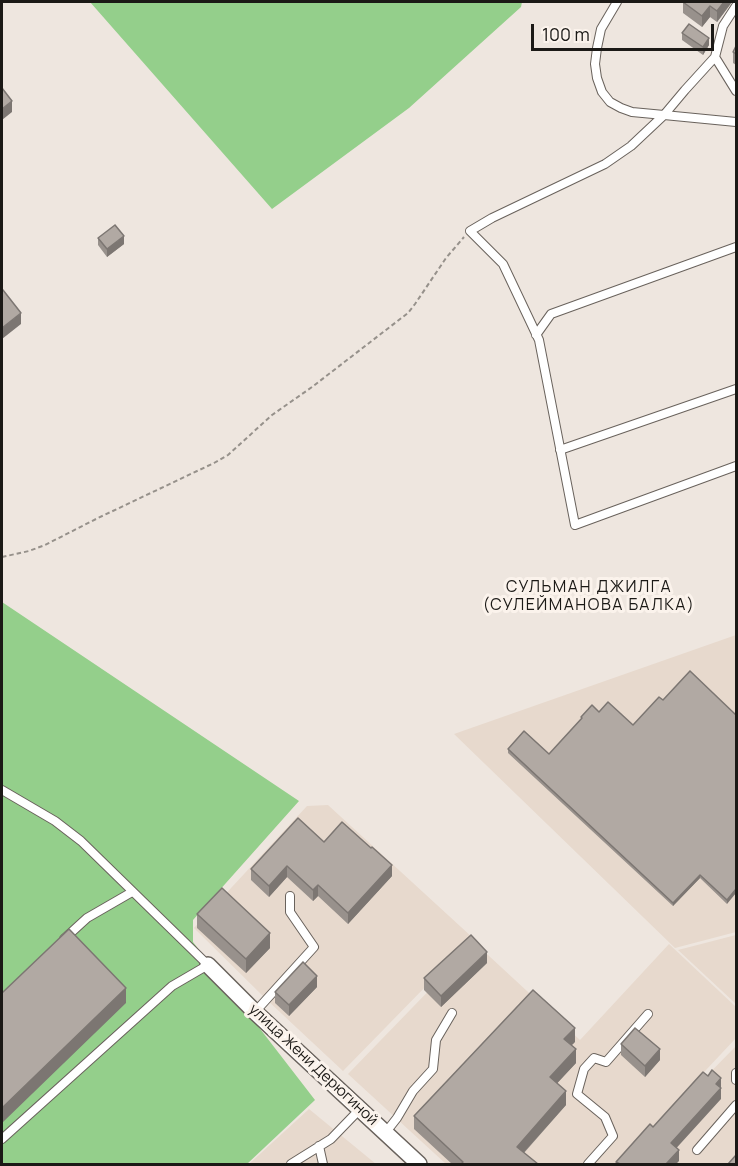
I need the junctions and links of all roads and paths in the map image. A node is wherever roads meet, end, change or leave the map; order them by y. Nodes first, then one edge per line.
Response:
1 (617, 2) edge
2 (736, 6) edge
3 (715, 57) junction
4 (736, 91) edge
5 (664, 115) junction
6 (736, 122) edge
7 (470, 231) junction
8 (736, 247) edge
9 (536, 335) junction
10 (736, 388) edge
11 (560, 450) junction
12 (736, 466) edge
13 (2, 557) edge
14 (2, 790) edge
15 (132, 892) junction
16 (291, 896) dead end
17 (61, 942) edge
18 (208, 965) junction
19 (255, 1012) junction
20 (452, 1013) dead end
21 (648, 1014) dead end
22 (736, 1073) edge
23 (736, 1080) edge
24 (736, 1105) edge
25 (360, 1109) junction
26 (386, 1132) junction
27 (2, 1139) edge
28 (319, 1146) junction
29 (697, 1150) dead end
30 (291, 1164) edge
31 (323, 1164) edge
32 (419, 1164) edge
33 (588, 1164) edge

1 - 5 lane
2 - 3 lane
3 - 4 lane
3 - 5 lane
5 - 6 lane
5 - 7 lane
7 - 9 lane
7 - 13 path
8 - 9 lane
9 - 11 lane
10 - 11 lane
11 - 12 lane
14 - 15 lane
15 - 17 lane
15 - 18 lane
16 - 19 lane
18 - 19 street, улица Жени Дерюгиной
18 - 27 lane
19 - 25 street, улица Жени Дерюгиной
20 - 26 lane
21 - 33 lane
22 - 23 lane
24 - 29 lane
25 - 26 street, улица Жени Дерюгиной
25 - 28 lane
26 - 32 street, улица Жени Дерюгиной
28 - 30 lane
28 - 31 lane

